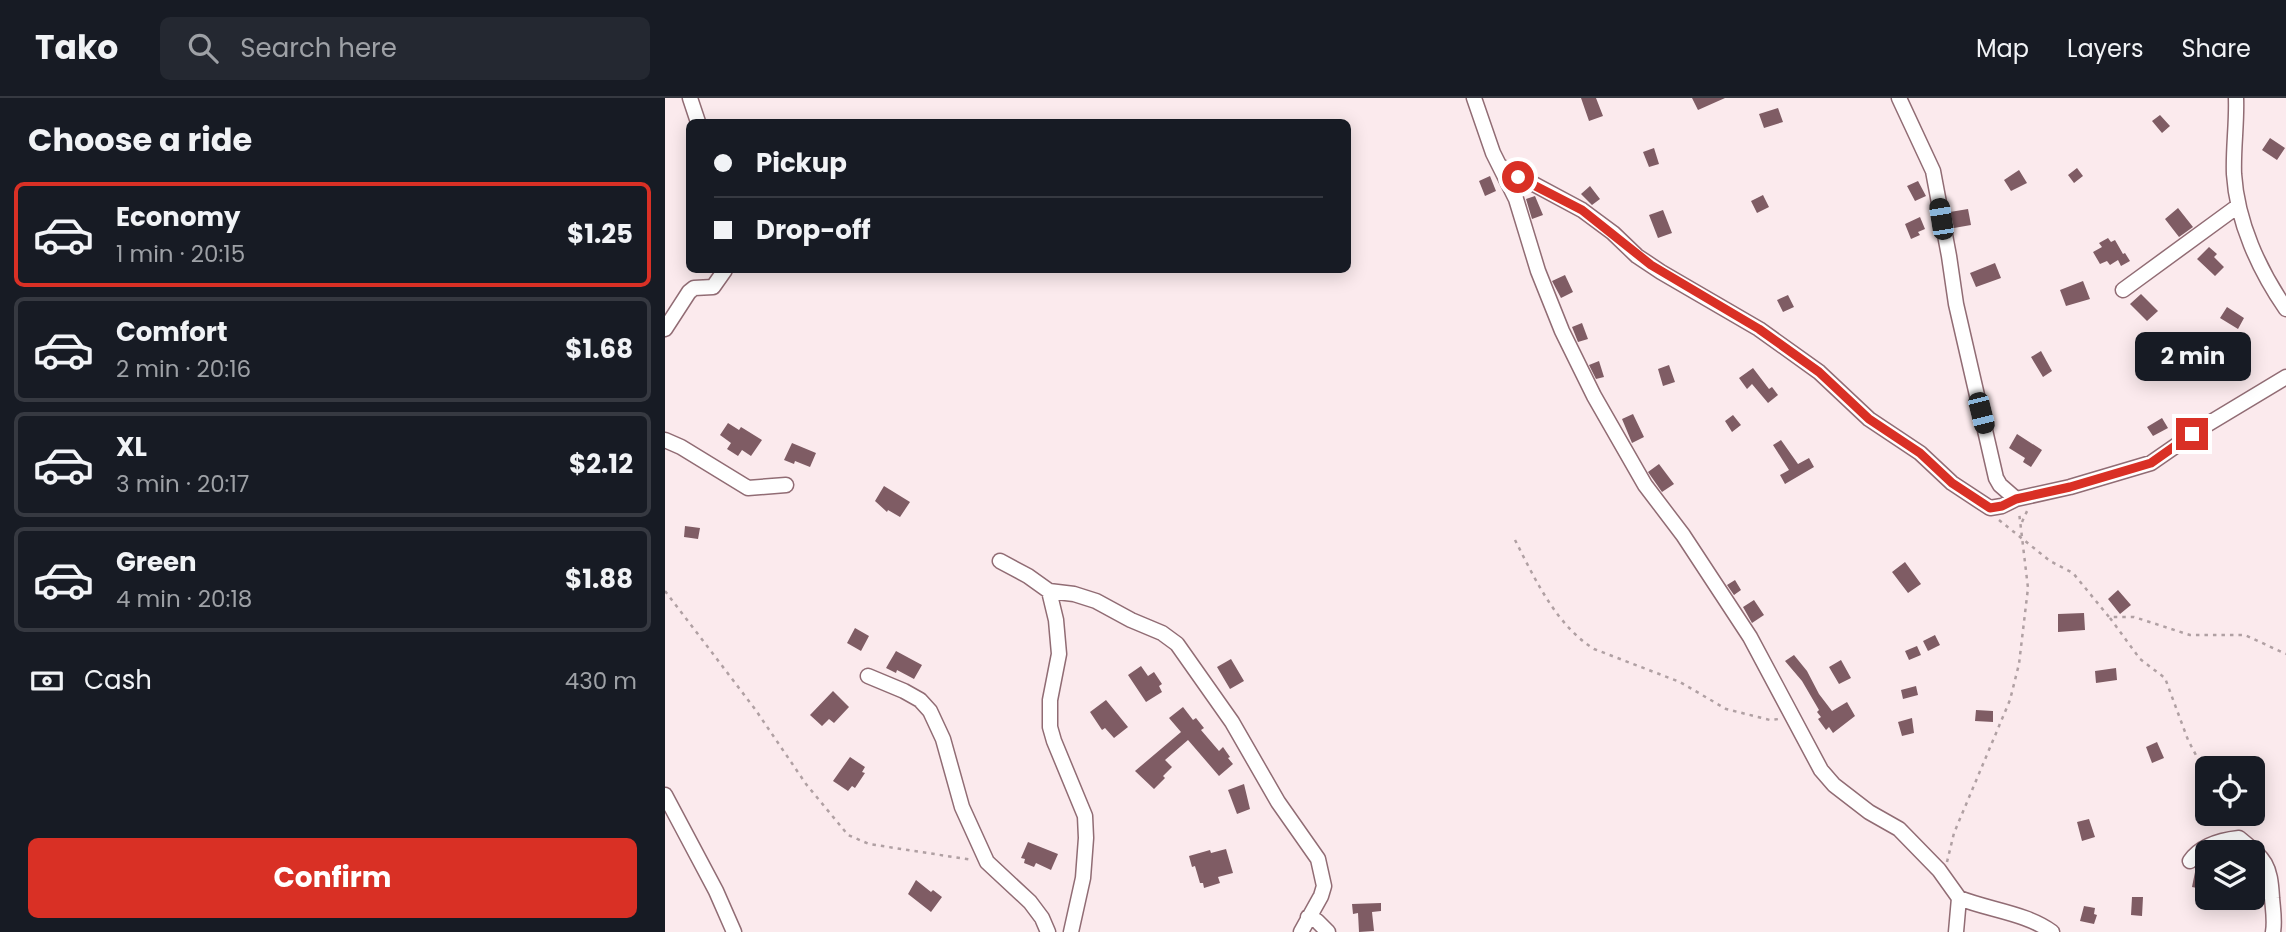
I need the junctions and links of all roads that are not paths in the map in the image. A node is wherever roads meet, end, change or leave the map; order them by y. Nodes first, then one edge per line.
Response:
1 (690, 98) edge
2 (1474, 98) edge
3 (1899, 98) edge
4 (2236, 98) edge
5 (697, 119) edge
6 (1500, 166) junction
7 (2238, 206) junction
8 (723, 273) edge
9 (2123, 290) dead end
10 (2286, 309) edge
11 (665, 329) edge
12 (2286, 377) edge
13 (665, 440) edge
14 (786, 485) dead end
15 (2016, 499) junction
16 (1000, 561) dead end
17 (1049, 591) junction
18 (868, 676) dead end
19 (665, 795) edge
20 (2190, 861) dead end
21 (1959, 898) junction
22 (1308, 917) junction
23 (734, 932) edge
24 (1048, 932) edge
25 (1071, 932) edge
26 (1301, 932) edge
27 (1328, 932) edge
28 (1956, 932) edge
29 (2052, 932) edge
30 (2273, 932) edge

1 - 5 street
2 - 6 street
3 - 15 street
4 - 7 street
6 - 15 street
6 - 21 street
7 - 9 street
7 - 10 street
8 - 11 street
12 - 15 street
13 - 14 street
16 - 17 street
17 - 22 street
17 - 25 street
18 - 24 street
19 - 23 street
20 - 30 street
21 - 28 street
21 - 29 street
22 - 26 street
22 - 27 street

